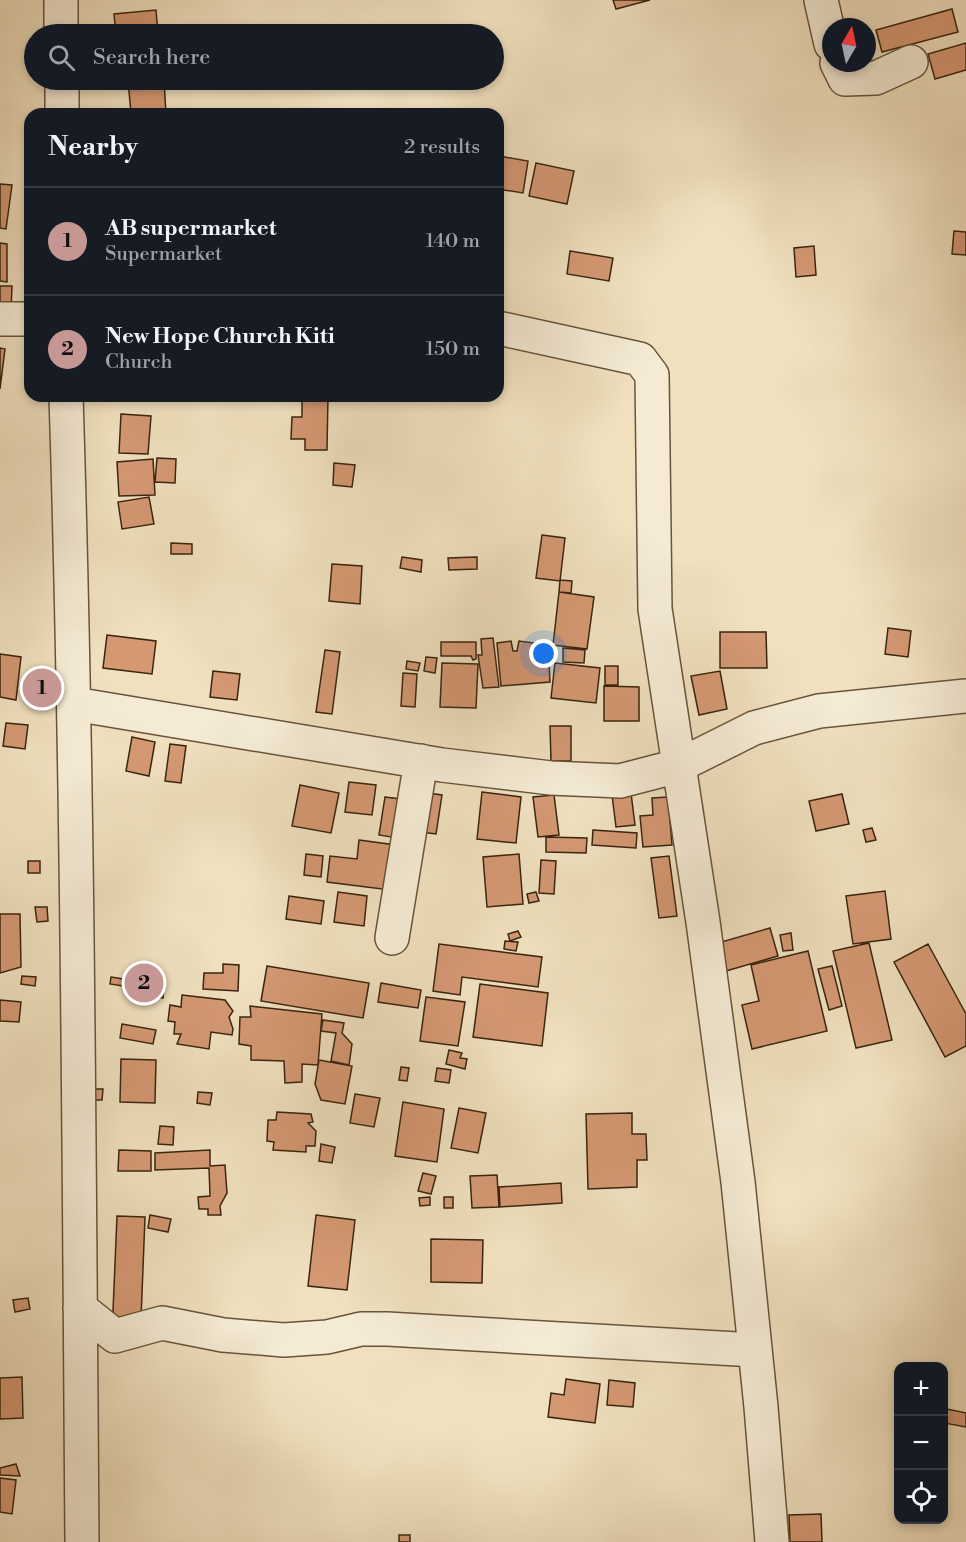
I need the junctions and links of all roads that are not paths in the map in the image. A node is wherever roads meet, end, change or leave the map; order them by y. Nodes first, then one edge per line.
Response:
1 (61, 0) edge
2 (821, 0) edge
3 (825, 18) edge
4 (62, 24) edge
5 (911, 62) dead end
6 (842, 72) edge
7 (62, 90) edge
8 (62, 108) edge
9 (0, 319) edge
10 (24, 319) edge
11 (504, 329) edge
12 (66, 402) edge
13 (966, 696) edge
14 (74, 704) junction
15 (421, 761) junction
16 (678, 766) junction
17 (392, 938) dead end
18 (80, 1308) junction
19 (755, 1350) junction
20 (82, 1542) edge
21 (772, 1542) edge

1 - 4 street
2 - 3 street
5 - 6 street
7 - 8 street
9 - 10 street
11 - 16 street
12 - 14 street
13 - 16 street
14 - 15 street
14 - 18 street
15 - 16 street
15 - 17 street
16 - 19 street
18 - 19 street
18 - 20 street
19 - 21 street

